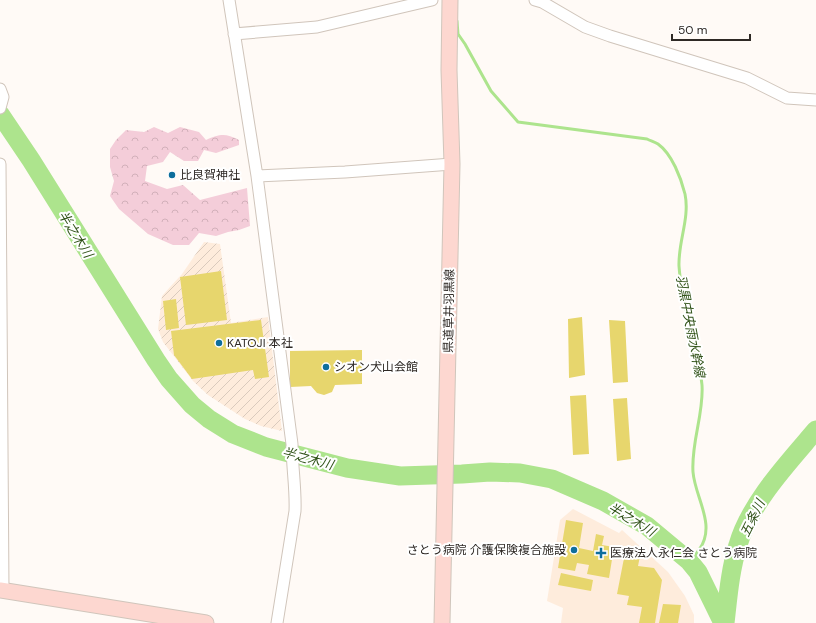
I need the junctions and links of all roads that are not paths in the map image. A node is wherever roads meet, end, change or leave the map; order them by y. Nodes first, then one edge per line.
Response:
1 (229, 0) edge
2 (432, 0) edge
3 (450, 0) edge
4 (535, 0) edge
5 (234, 34) junction
6 (1, 93) edge
7 (816, 100) edge
8 (0, 108) edge
9 (0, 164) edge
10 (452, 164) junction
11 (257, 176) junction
12 (2, 590) edge
13 (206, 623) edge
14 (277, 623) edge
15 (442, 623) edge

1 - 5 street
2 - 5 street
3 - 10 main road, 県道草井羽黒線
4 - 7 street
5 - 11 street
6 - 8 street
9 - 12 street
10 - 11 street
10 - 15 main road, 県道草井羽黒線
11 - 14 street
12 - 13 main road

